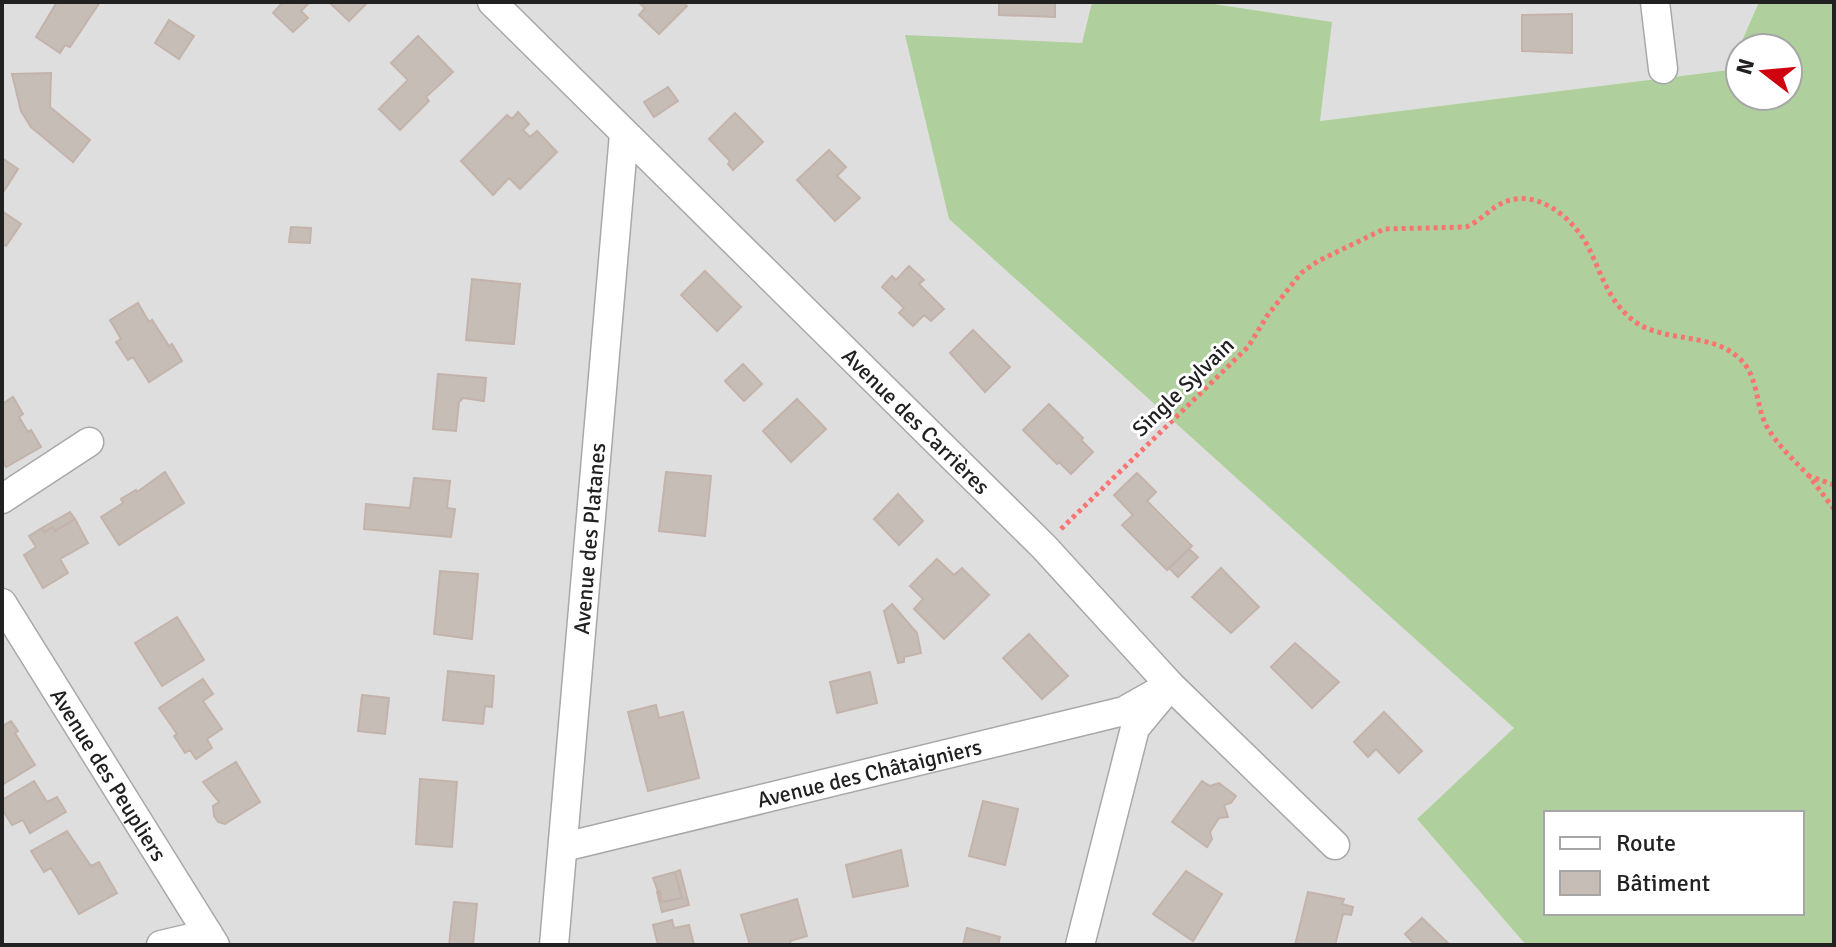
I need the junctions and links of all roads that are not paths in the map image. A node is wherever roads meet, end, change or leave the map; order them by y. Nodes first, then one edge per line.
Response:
1 (492, 2) edge
2 (1655, 2) edge
3 (1663, 69) dead end
4 (624, 134) junction
5 (89, 442) dead end
6 (2, 499) edge
7 (2, 603) edge
8 (1170, 685) junction
9 (1335, 845) dead end
10 (564, 847) junction
11 (212, 939) edge
12 (161, 945) edge
13 (554, 945) edge
14 (1080, 945) edge

1 - 4 street, Avenue des Carrières
2 - 3 street
4 - 8 street, Avenue des Carrières
4 - 10 street, Avenue des Platanes
5 - 6 street
7 - 11 street, Avenue des Peupliers
8 - 9 street, Avenue des Carrières
8 - 10 street, Avenue des Châtaigniers
8 - 14 street
10 - 13 street, Avenue des Platanes
11 - 12 street

